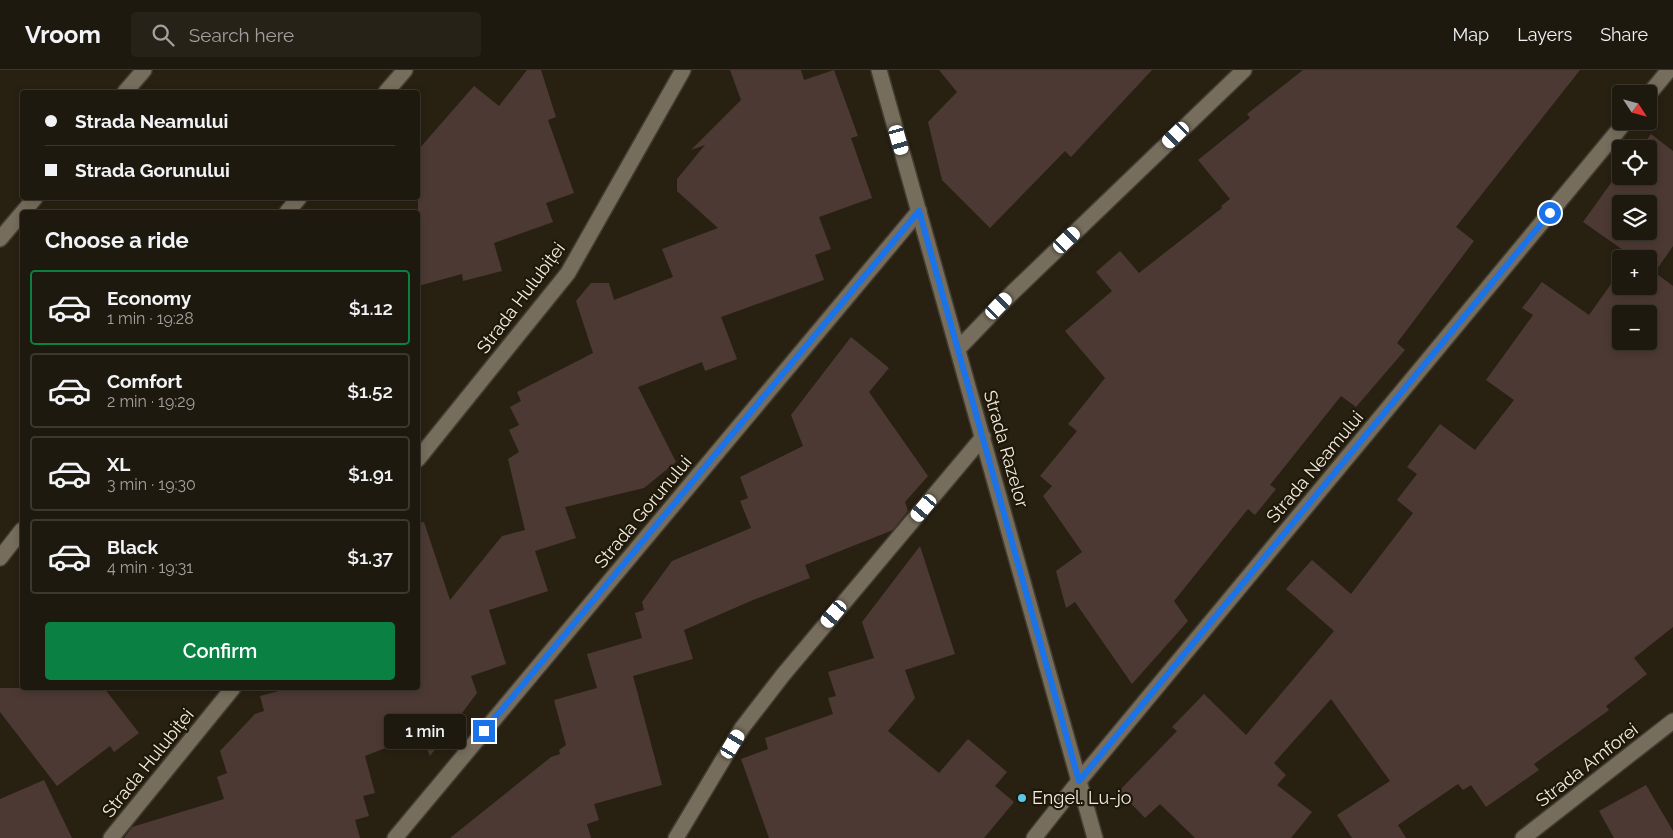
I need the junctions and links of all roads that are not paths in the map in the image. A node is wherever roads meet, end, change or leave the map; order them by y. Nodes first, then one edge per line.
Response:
1 (144, 70) edge
2 (405, 70) edge
3 (682, 70) edge
4 (879, 70) edge
5 (1244, 70) edge
6 (1669, 70) edge
7 (1656, 85) edge
8 (126, 90) edge
9 (388, 90) edge
10 (1619, 130) edge
11 (33, 200) edge
12 (297, 200) edge
13 (25, 210) edge
14 (289, 210) edge
15 (919, 211) junction
16 (20, 216) edge
17 (0, 239) edge
18 (958, 349) junction
19 (983, 437) junction
20 (420, 457) edge
21 (20, 533) edge
22 (0, 558) edge
23 (231, 690) edge
24 (1673, 721) edge
25 (1079, 781) junction
26 (111, 838) edge
27 (395, 838) edge
28 (676, 838) edge
29 (1034, 838) edge
30 (1095, 838) edge
31 (1523, 838) edge

1 - 8 street
2 - 9 street
3 - 20 street, Strada Hulubiței
4 - 15 street, Strada Razelor
5 - 18 street
6 - 7 street
10 - 25 street, Strada Neamului
11 - 13 street
12 - 14 street
15 - 18 street, Strada Razelor
15 - 27 street, Strada Gorunului
16 - 17 street
18 - 19 street, Strada Razelor
19 - 25 street, Strada Razelor
19 - 28 street
21 - 22 street
23 - 26 street, Strada Hulubiței
24 - 31 street, Strada Amforei
25 - 29 street, Strada Neamului
25 - 30 street, Strada Razelor

